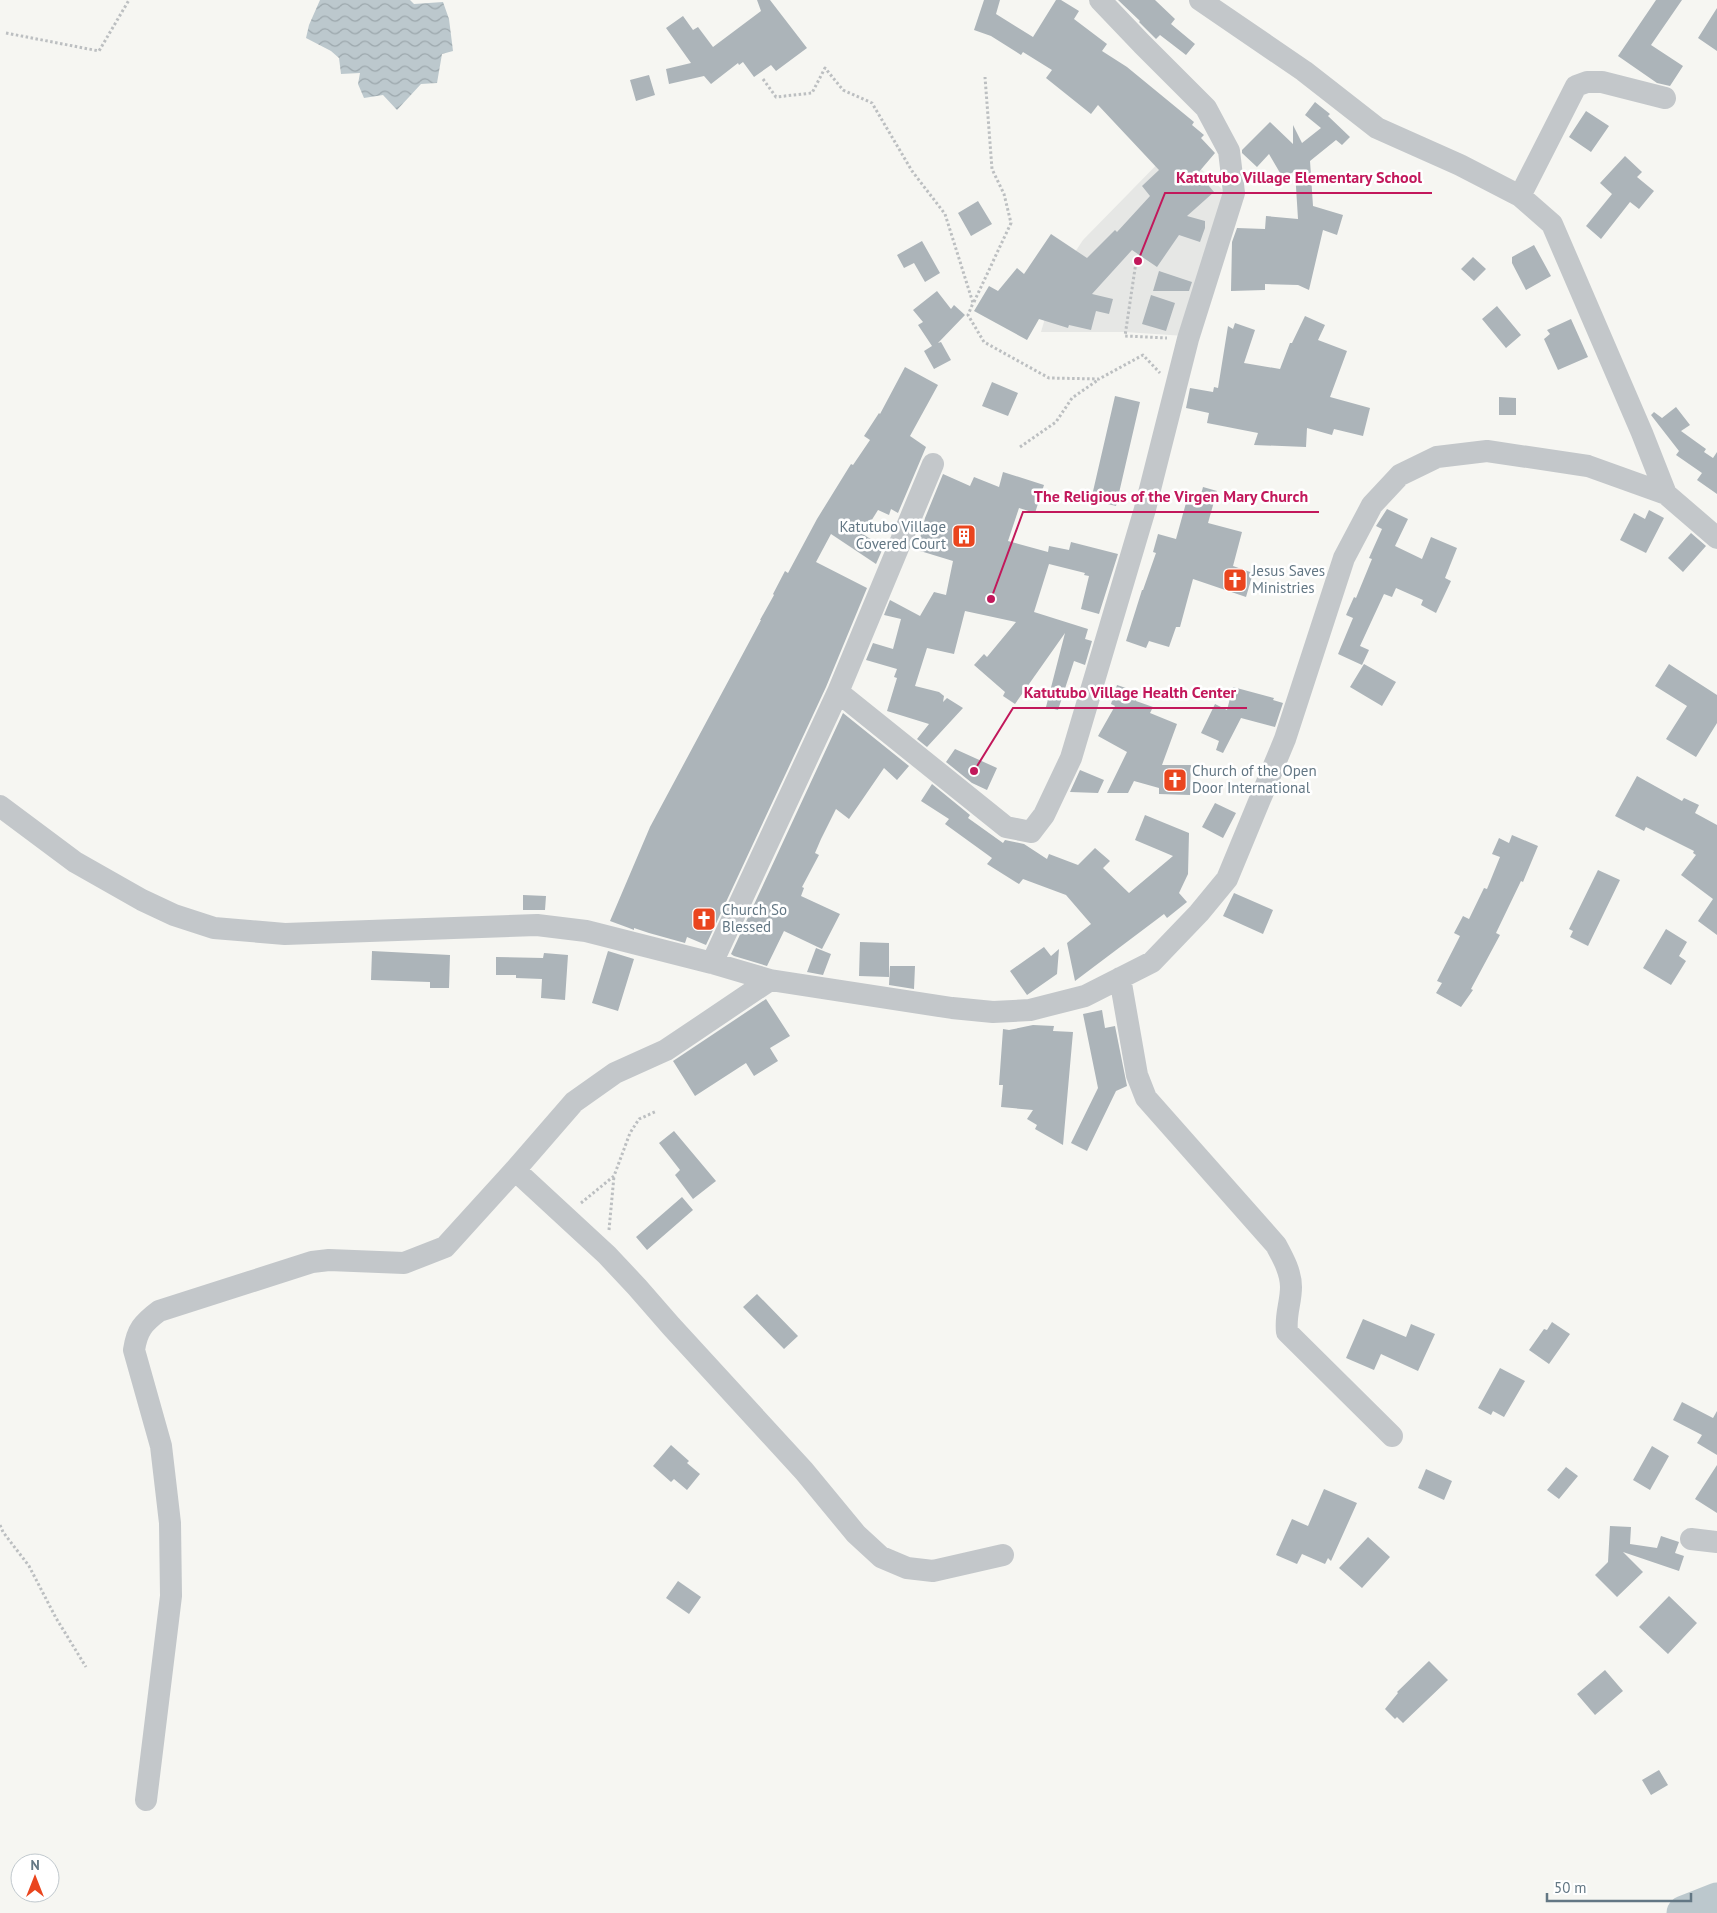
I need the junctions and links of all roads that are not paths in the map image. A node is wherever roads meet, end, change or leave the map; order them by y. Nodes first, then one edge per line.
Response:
1 (1100, 0) edge
2 (1200, 0) edge
3 (1665, 98) dead end
4 (1520, 196) junction
5 (934, 464) dead end
6 (1666, 494) junction
7 (1717, 538) edge
8 (838, 692) junction
9 (0, 806) edge
10 (712, 963) junction
11 (1120, 978) junction
12 (770, 980) junction
13 (515, 1170) junction
14 (1392, 1436) dead end
15 (1691, 1539) dead end
16 (1717, 1542) edge
17 (1003, 1555) dead end
18 (146, 1800) dead end

1 - 8 street
2 - 4 street
3 - 4 street
4 - 6 street
5 - 8 street
6 - 7 street
6 - 11 street
8 - 10 street
9 - 10 street
10 - 12 street
11 - 12 street
11 - 14 street
12 - 13 street
13 - 17 street
13 - 18 street
15 - 16 street

